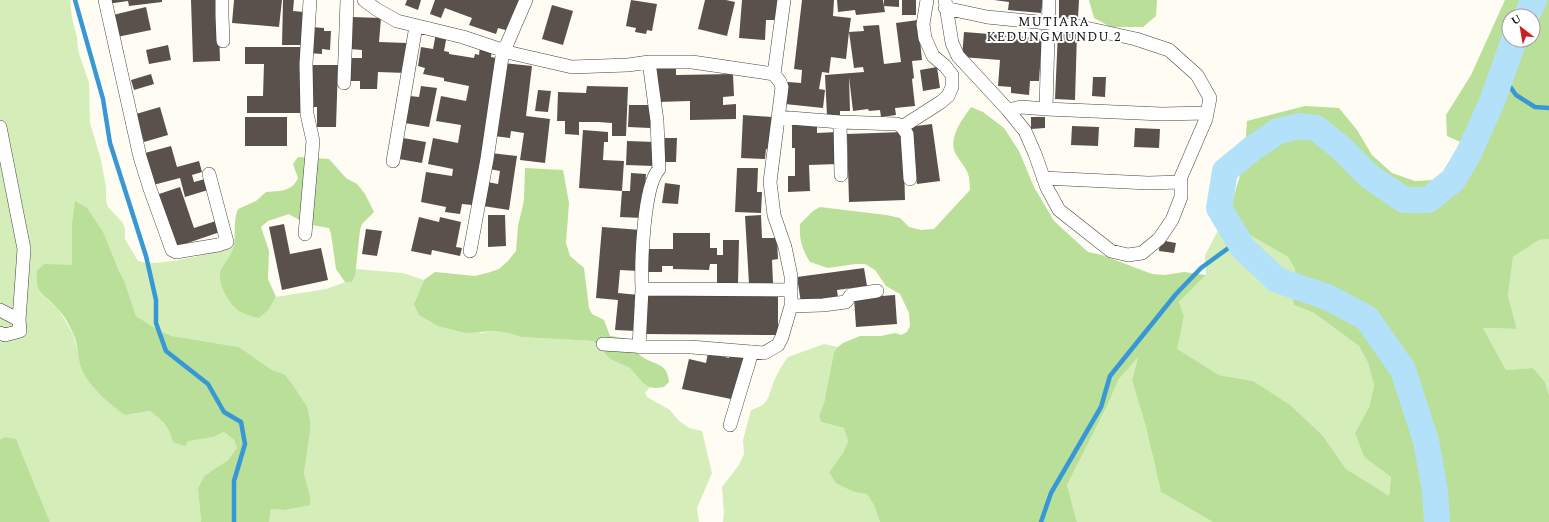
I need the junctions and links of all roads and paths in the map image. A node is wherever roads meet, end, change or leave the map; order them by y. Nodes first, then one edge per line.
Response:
1 (105, 0) edge
2 (222, 0) edge
3 (310, 0) edge
4 (347, 0) edge
5 (364, 0) edge
6 (526, 0) edge
7 (784, 0) edge
8 (927, 0) edge
9 (1049, 0) edge
10 (945, 4) edge
11 (1049, 24) junction
12 (416, 26) junction
13 (224, 41) dead end
14 (503, 50) junction
15 (649, 62) junction
16 (774, 74) junction
17 (344, 83) dead end
18 (1046, 109) junction
19 (1008, 110) junction
20 (1207, 113) junction
21 (778, 117) junction
22 (840, 122) junction
23 (0, 127) edge
24 (902, 127) junction
25 (393, 161) dead end
26 (209, 174) dead end
27 (841, 175) dead end
28 (1043, 178) junction
29 (910, 179) dead end
30 (1181, 182) junction
31 (305, 234) dead end
32 (470, 250) dead end
33 (642, 289) junction
34 (791, 290) junction
35 (877, 291) dead end
36 (791, 306) junction
37 (0, 310) edge
38 (19, 320) junction
39 (0, 333) edge
40 (603, 344) dead end
41 (639, 346) junction
42 (752, 352) junction
43 (730, 425) dead end

1 - 26 street
2 - 13 street
3 - 31 street
4 - 17 street
5 - 12 street
6 - 14 street
7 - 16 street
8 - 24 street
9 - 11 street
10 - 11 street
10 - 19 street
11 - 18 street
11 - 20 street
12 - 14 street
12 - 25 street
14 - 15 street
14 - 32 street
15 - 16 street
15 - 33 street
16 - 21 street
18 - 19 street
18 - 20 street
19 - 28 street
20 - 30 street
21 - 22 street
21 - 34 street
22 - 24 street
22 - 27 street
23 - 38 street
24 - 29 street
28 - 30 street
28 - 30 street
33 - 34 street
33 - 41 street
34 - 36 street
35 - 36 street
36 - 42 street
37 - 38 street
38 - 39 street
40 - 41 street
41 - 42 street
42 - 43 street

